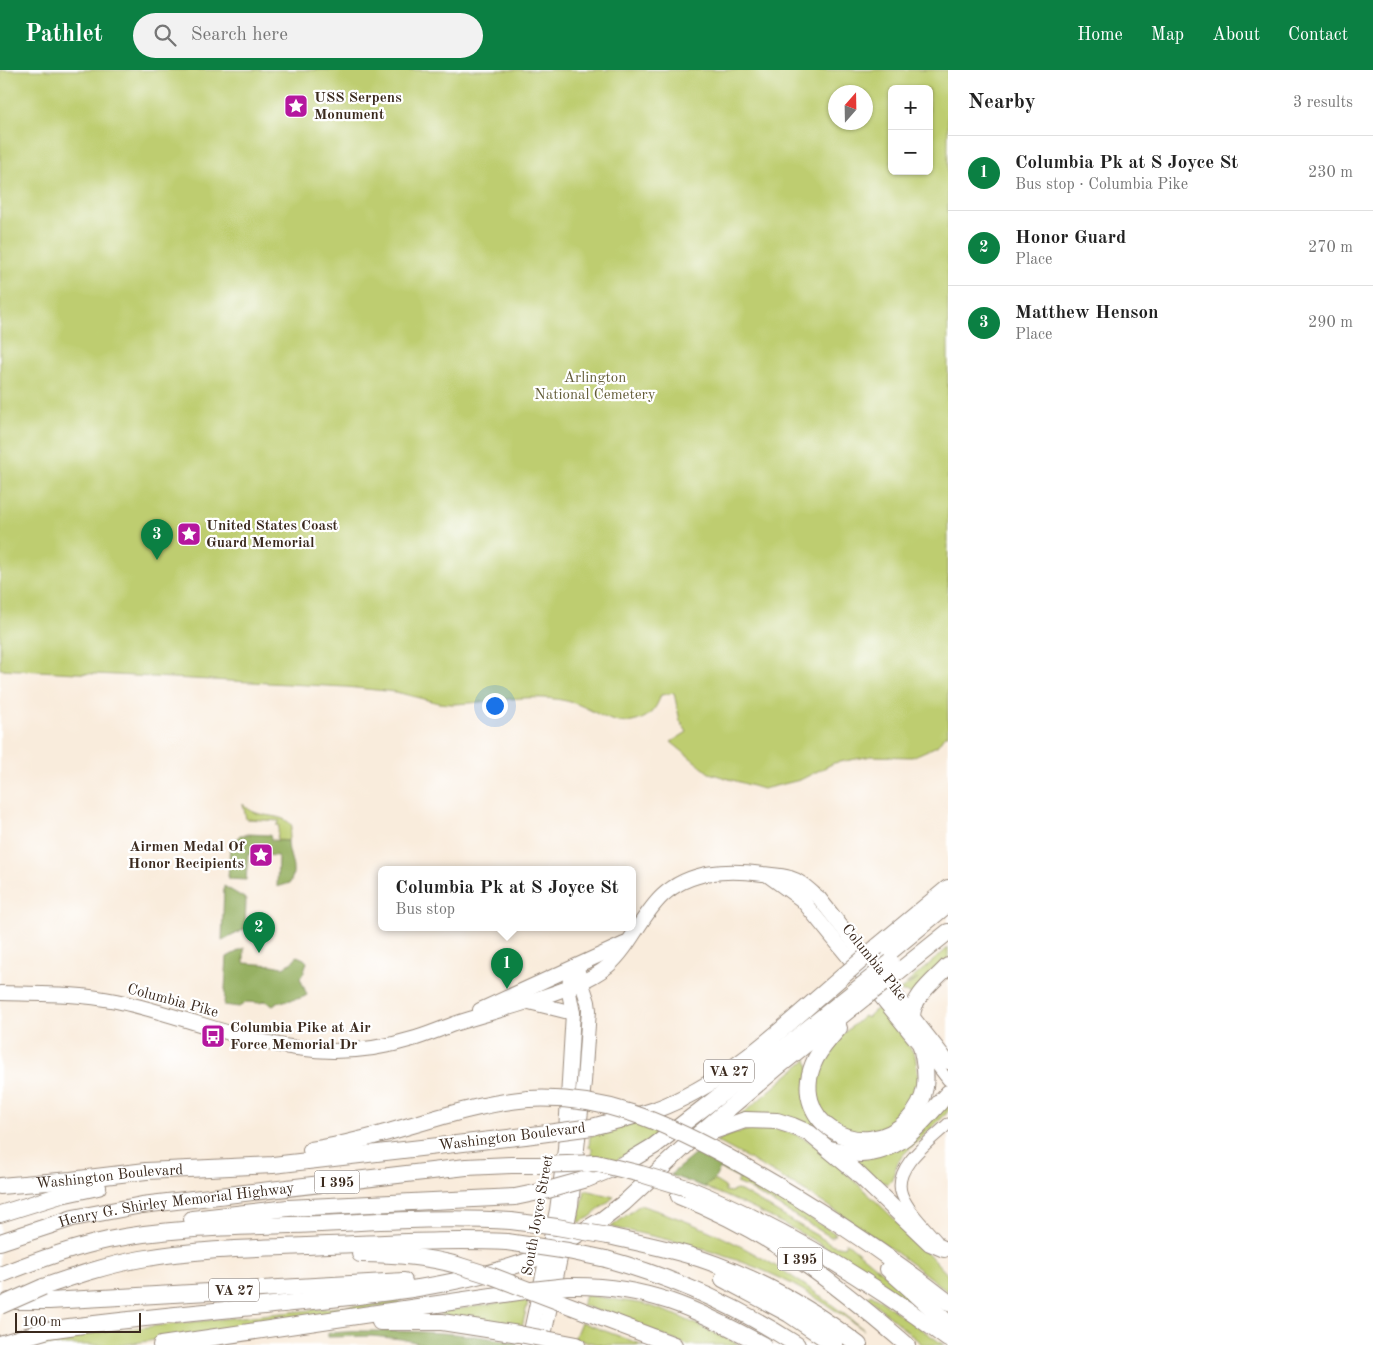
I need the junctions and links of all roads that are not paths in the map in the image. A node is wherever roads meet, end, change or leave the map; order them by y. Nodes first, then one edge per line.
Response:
1 (766, 874) junction
2 (948, 888) edge
3 (948, 904) edge
4 (948, 917) edge
5 (636, 930) edge
6 (635, 931) edge
7 (948, 932) edge
8 (627, 942) junction
9 (888, 960) junction
10 (576, 966) junction
11 (948, 966) edge
12 (575, 985) junction
13 (854, 987) junction
14 (0, 993) edge
15 (529, 1002) junction
16 (573, 1013) junction
17 (912, 1016) junction
18 (453, 1025) junction
19 (921, 1046) junction
20 (948, 1062) edge
21 (948, 1080) edge
22 (948, 1093) edge
23 (947, 1125) edge
24 (694, 1138) junction
25 (830, 1149) junction
26 (228, 1167) junction
27 (196, 1169) junction
28 (0, 1186) edge
29 (683, 1192) junction
30 (803, 1200) junction
31 (0, 1214) edge
32 (608, 1236) junction
33 (110, 1240) junction
34 (0, 1242) edge
35 (245, 1249) junction
36 (946, 1251) edge
37 (0, 1275) edge
38 (469, 1278) junction
39 (0, 1301) edge
40 (948, 1302) edge
41 (0, 1306) edge
42 (948, 1323) edge
43 (265, 1329) junction
44 (524, 1339) edge
45 (948, 1339) edge
46 (549, 1343) edge
47 (0, 1344) edge
48 (162, 1345) edge
49 (576, 1345) edge
50 (674, 1345) edge
51 (763, 1345) edge
52 (797, 1345) edge
53 (834, 1345) edge
54 (859, 1345) edge
55 (906, 1345) edge

1 - 5 main road, Columbia Pike
1 - 17 main road, Columbia Pike
1 - 19 main road, Columbia Pike
2 - 9 highway, Washington Boulevard / VA 27
3 - 9 highway
4 - 9 highway
6 - 8 main road, Columbia Pike
7 - 9 highway, Washington Boulevard / VA 27
8 - 10 main road, Columbia Pike
8 - 12 main road, Columbia Pike
9 - 13 highway, Washington Boulevard / VA 27, bridge
9 - 13 highway, Washington Boulevard / VA 27, bridge
10 - 12 main road, South Joyce Street
10 - 18 main road, Columbia Pike
11 - 17 highway
12 - 15 main road, Columbia Pike
12 - 16 main road, South Joyce Street
12 - 46 main road, South Joyce Street
13 - 19 highway
13 - 24 highway, Washington Boulevard / VA 27
13 - 26 highway, Washington Boulevard / VA 27, bridge
13 - 33 highway, bridge
14 - 18 main road, Columbia Pike
15 - 16 main road
15 - 18 main road, Columbia Pike
16 - 44 main road, South Joyce Street
17 - 20 main road, Columbia Pike
19 - 21 street, Columbia Pike
22 - 25 highway
23 - 36 street
24 - 25 highway
24 - 38 highway, Washington Boulevard / VA 27
25 - 36 highway
26 - 27 highway, Washington Boulevard / VA 27
26 - 30 highway, bridge
27 - 28 highway, Washington Boulevard / VA 27
27 - 31 highway
29 - 34 highway, Henry G. Shirley Memorial Highway / I 395, bridge
29 - 45 highway
29 - 55 highway, Henry G. Shirley Memorial Highway / I 395
30 - 40 highway
30 - 42 highway
32 - 33 highway, bridge
32 - 53 highway
32 - 54 highway
33 - 37 highway
35 - 41 highway, bridge
35 - 50 highway, bridge
35 - 52 highway, bridge
38 - 39 highway, VA 27
38 - 47 highway
43 - 44 highway
43 - 48 highway
43 - 51 highway, bridge
44 - 46 highway, bridge
46 - 49 highway

